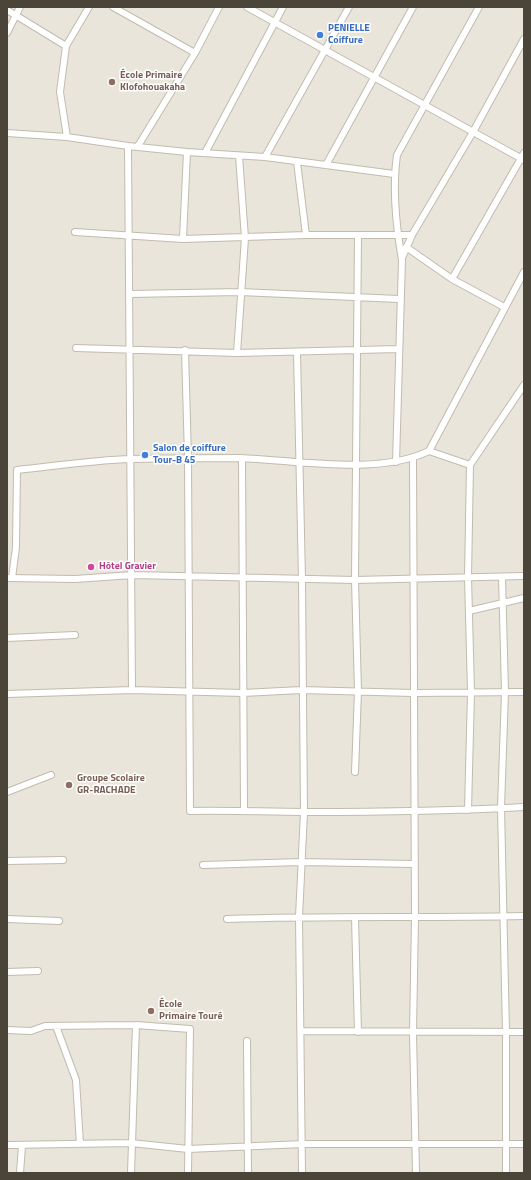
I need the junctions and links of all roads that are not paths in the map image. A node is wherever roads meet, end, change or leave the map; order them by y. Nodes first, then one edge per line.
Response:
1 (20, 7) edge
2 (89, 7) edge
3 (113, 7) edge
4 (219, 7) edge
5 (247, 7) edge
6 (282, 7) edge
7 (349, 7) edge
8 (413, 7) edge
9 (479, 7) edge
10 (7, 10) edge
11 (16, 14) junction
12 (274, 22) junction
13 (7, 33) edge
14 (524, 39) edge
15 (66, 46) junction
16 (325, 50) junction
17 (195, 53) junction
18 (374, 77) junction
19 (426, 106) junction
20 (473, 132) junction
21 (7, 133) edge
22 (67, 136) junction
23 (128, 146) junction
24 (138, 146) junction
25 (187, 152) junction
26 (205, 153) junction
27 (239, 156) junction
28 (265, 157) junction
29 (523, 157) edge
30 (297, 162) junction
31 (326, 165) junction
32 (394, 174) junction
33 (75, 232) dead end
34 (306, 235) junction
35 (358, 235) junction
36 (397, 235) junction
37 (412, 235) junction
38 (128, 236) junction
39 (183, 238) junction
40 (245, 238) junction
41 (406, 247) junction
42 (402, 260) junction
43 (524, 272) edge
44 (452, 279) junction
45 (240, 292) junction
46 (129, 294) junction
47 (358, 296) junction
48 (399, 299) junction
49 (504, 307) junction
50 (76, 348) dead end
51 (398, 349) junction
52 (129, 350) junction
53 (185, 350) junction
54 (357, 350) junction
55 (297, 352) junction
56 (237, 353) junction
57 (523, 388) edge
58 (429, 451) junction
59 (188, 458) junction
60 (242, 458) junction
61 (413, 458) junction
62 (130, 459) junction
63 (300, 462) junction
64 (396, 462) junction
65 (357, 464) junction
66 (470, 465) junction
67 (132, 575) junction
68 (502, 576) junction
69 (524, 576) edge
70 (188, 577) junction
71 (9, 578) edge
72 (243, 578) junction
73 (468, 578) junction
74 (302, 579) junction
75 (413, 579) junction
76 (355, 580) junction
77 (524, 598) edge
78 (503, 604) junction
79 (469, 611) junction
80 (75, 635) dead end
81 (7, 638) edge
82 (132, 690) junction
83 (301, 690) junction
84 (358, 691) junction
85 (189, 692) junction
86 (470, 692) junction
87 (505, 692) junction
88 (524, 692) edge
89 (243, 693) junction
90 (413, 693) junction
91 (7, 694) edge
92 (355, 772) dead end
93 (51, 775) dead end
94 (7, 792) edge
95 (524, 807) edge
96 (501, 808) junction
97 (244, 810) junction
98 (468, 810) junction
99 (414, 811) junction
100 (304, 812) junction
101 (63, 860) dead end
102 (7, 862) edge
103 (301, 862) junction
104 (415, 864) junction
105 (203, 865) dead end
106 (524, 916) edge
107 (299, 917) junction
108 (504, 917) junction
109 (7, 918) edge
110 (355, 918) junction
111 (415, 918) junction
112 (227, 920) dead end
113 (59, 921) dead end
114 (38, 971) dead end
115 (7, 972) edge
116 (136, 1025) junction
117 (56, 1026) junction
118 (7, 1030) edge
119 (301, 1031) junction
120 (358, 1032) junction
121 (506, 1032) junction
122 (524, 1032) edge
123 (414, 1033) junction
124 (247, 1041) dead end
125 (131, 1143) junction
126 (80, 1144) junction
127 (303, 1144) junction
128 (416, 1144) junction
129 (505, 1144) junction
130 (524, 1144) edge
131 (7, 1146) edge
132 (22, 1146) junction
133 (248, 1146) junction
134 (188, 1148) junction
135 (20, 1173) edge
136 (131, 1173) edge
137 (188, 1173) edge
138 (248, 1173) edge
139 (302, 1173) edge
140 (416, 1173) edge
141 (506, 1173) edge

1 - 11 street
2 - 15 street
3 - 17 street
4 - 17 street
5 - 12 street
6 - 12 street
7 - 16 street
8 - 18 street
9 - 19 street
10 - 11 street
11 - 13 street
11 - 15 street
12 - 16 street
12 - 26 street
14 - 20 street
15 - 22 street
16 - 18 street
16 - 28 street
17 - 24 street
18 - 19 street
18 - 31 street
19 - 20 street
19 - 32 street
20 - 29 street
20 - 37 street
21 - 22 street
22 - 23 street
23 - 24 street
23 - 38 street
24 - 25 street
25 - 26 street
25 - 39 street
26 - 27 street
27 - 28 street
27 - 40 street
28 - 30 street
29 - 44 street
30 - 31 street
30 - 34 street
31 - 32 street
32 - 36 street
33 - 38 street
34 - 35 street
34 - 40 street
35 - 36 street
35 - 47 street
36 - 37 street
36 - 42 street
37 - 41 street
38 - 39 street
38 - 46 street
39 - 40 street
40 - 45 street
41 - 42 street
41 - 44 street
42 - 48 street
43 - 49 street
44 - 49 street
45 - 46 street
45 - 47 street
45 - 56 street
46 - 52 street
47 - 48 street
47 - 54 street
48 - 51 street
49 - 58 street
50 - 52 street
51 - 54 street
51 - 64 street
52 - 53 street
52 - 62 street
53 - 56 street
53 - 59 street
54 - 55 street
54 - 65 street
55 - 56 street
55 - 63 street
57 - 66 street
58 - 61 street
58 - 66 street
59 - 60 street
59 - 62 street
59 - 70 street
60 - 63 street
60 - 72 street
61 - 64 street
61 - 75 street
62 - 67 street
62 - 71 street
63 - 65 street
63 - 74 street
64 - 65 street
65 - 76 street
66 - 73 street
67 - 70 street
67 - 71 street
67 - 82 street
68 - 69 street
68 - 73 street
68 - 78 street
70 - 72 street
70 - 85 street
72 - 74 street
72 - 89 street
73 - 75 street
73 - 79 street
74 - 76 street
74 - 83 street
75 - 76 street
75 - 90 street
76 - 84 street
77 - 78 street
78 - 79 street
78 - 87 street
79 - 86 street
80 - 81 street
82 - 85 street
82 - 91 street
83 - 84 street
83 - 89 street
83 - 100 street
84 - 90 street
84 - 92 street
85 - 89 street
85 - 97 street
86 - 87 street
86 - 90 street
86 - 98 street
87 - 88 street
87 - 96 street
89 - 97 street
90 - 99 street
93 - 94 street
95 - 96 street
96 - 98 street
96 - 108 street
97 - 100 street
98 - 99 street
99 - 100 street
99 - 104 street
100 - 103 street
101 - 102 street
103 - 104 street
103 - 105 street
103 - 107 street
104 - 111 street
106 - 108 street
107 - 110 street
107 - 112 street
107 - 119 street
108 - 111 street
108 - 121 street
109 - 113 street
110 - 111 street
110 - 120 street
111 - 123 street
114 - 115 street
116 - 117 street
116 - 125 street
116 - 134 street
117 - 118 street
117 - 126 street
119 - 120 street
119 - 127 street
120 - 123 street
121 - 122 street
121 - 123 street
121 - 129 street
123 - 128 street
124 - 133 street
125 - 126 street
125 - 134 street
125 - 136 street
126 - 132 street
127 - 128 street
127 - 133 street
127 - 139 street
128 - 129 street
128 - 140 street
129 - 130 street
129 - 141 street
131 - 132 street
132 - 135 street
133 - 134 street
133 - 138 street
134 - 137 street

